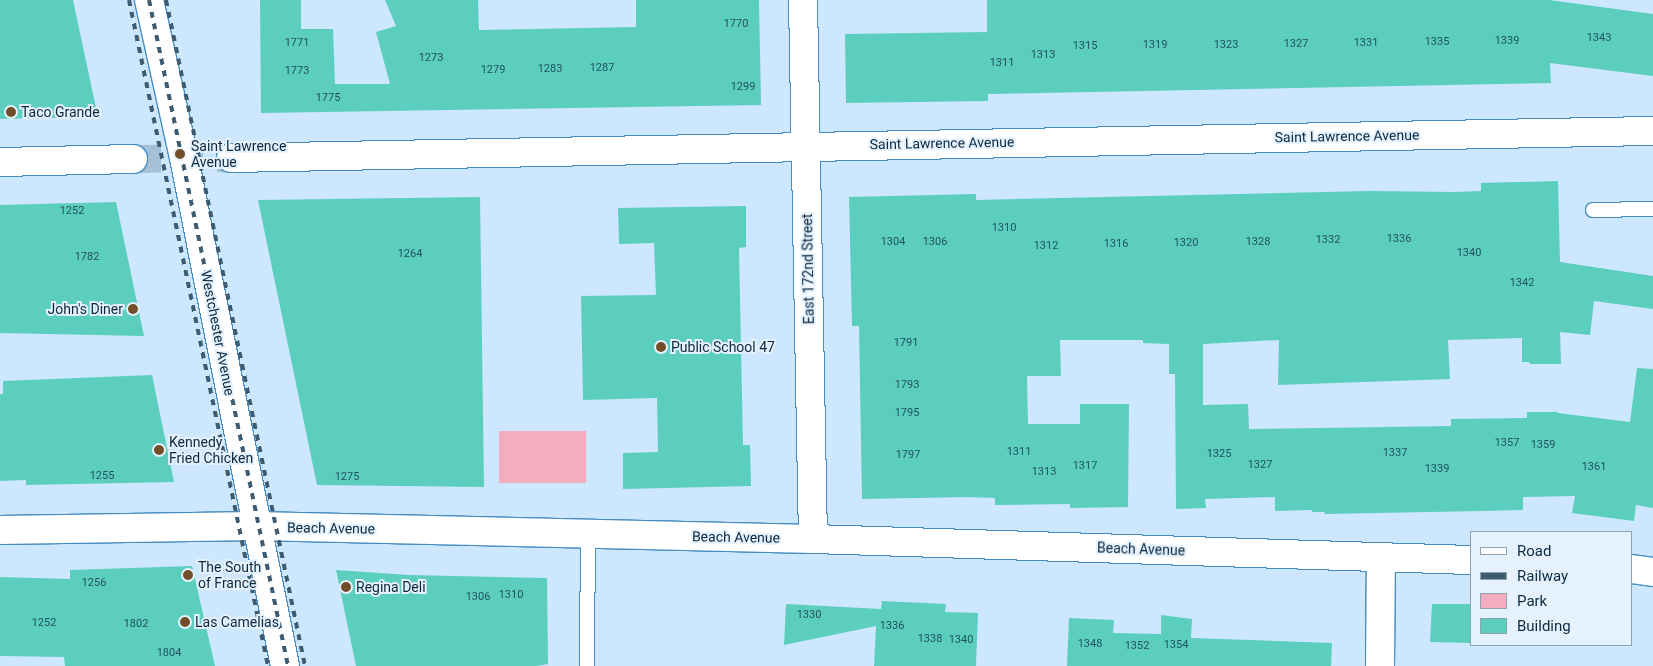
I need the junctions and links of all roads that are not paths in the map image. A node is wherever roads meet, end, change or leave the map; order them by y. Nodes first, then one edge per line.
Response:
1 (149, 0) edge
2 (803, 0) edge
3 (1653, 131) edge
4 (806, 146) junction
5 (231, 158) tunnel mouth
6 (133, 159) tunnel mouth
7 (0, 162) edge
8 (1653, 209) edge
9 (1594, 210) dead end
10 (256, 526) junction
11 (0, 530) edge
12 (588, 534) junction
13 (813, 539) junction
14 (1381, 557) junction
15 (1470, 560) edge
16 (1633, 569) edge
17 (1653, 572) edge
18 (284, 666) edge
19 (587, 666) edge
20 (1380, 666) edge

1 - 10 street, Westchester Avenue
2 - 4 street, East 172nd Street
3 - 4 street, Saint Lawrence Avenue
4 - 5 street, Saint Lawrence Avenue
4 - 13 street, East 172nd Street
6 - 7 street
8 - 9 lane
10 - 11 street, Beach Avenue
10 - 12 street, Beach Avenue
10 - 18 street, Westchester Avenue
12 - 13 street, Beach Avenue
12 - 19 lane
13 - 14 street, Beach Avenue
14 - 15 street, Beach Avenue
14 - 20 street
16 - 17 street

